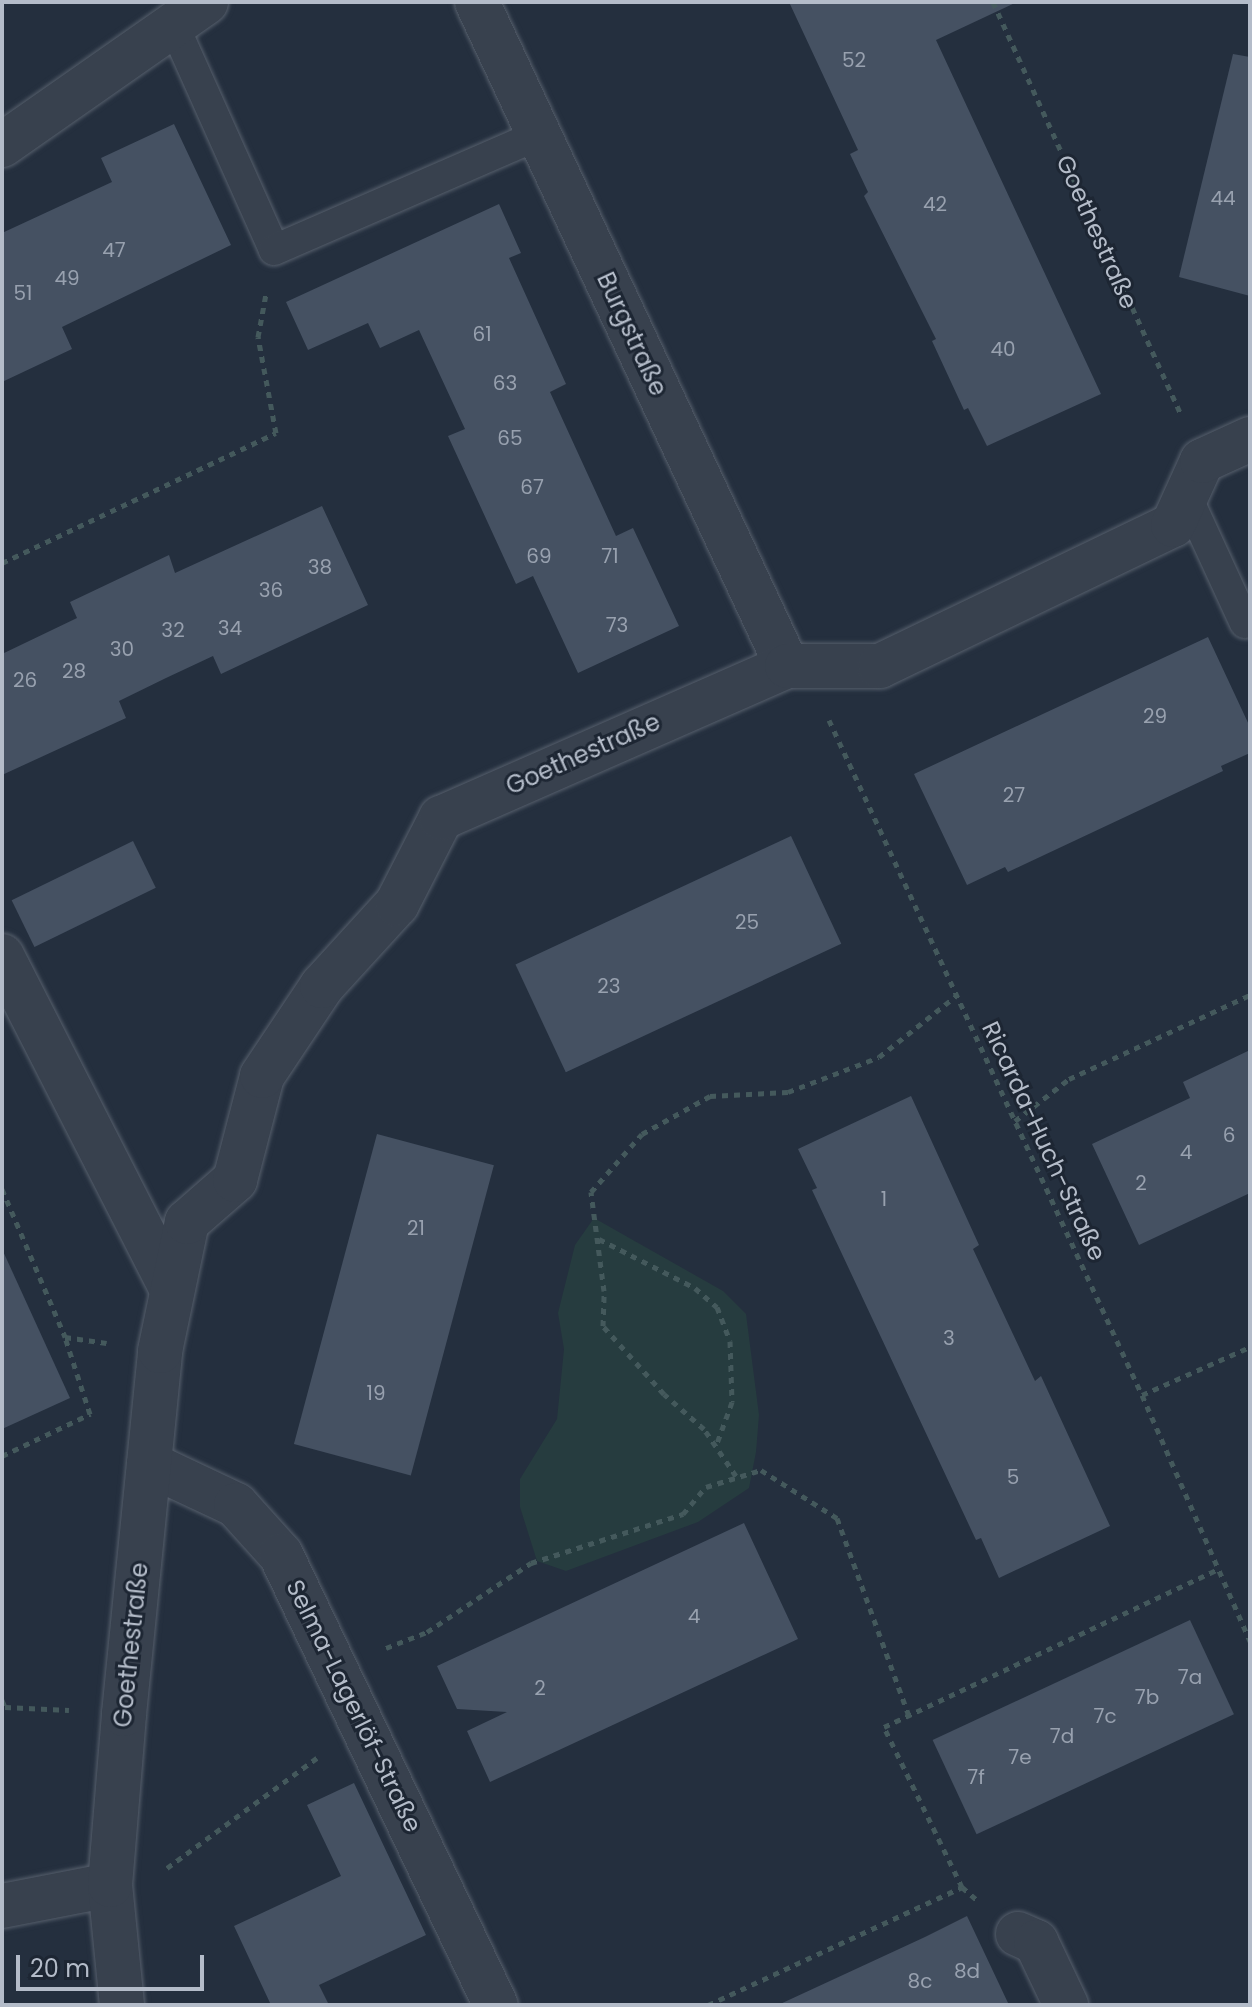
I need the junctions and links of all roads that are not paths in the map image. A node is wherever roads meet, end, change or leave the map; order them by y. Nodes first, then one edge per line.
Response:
1 (477, 2) edge
2 (190, 14) edge
3 (539, 135) junction
4 (2, 145) edge
5 (1250, 439) edge
6 (1194, 478) junction
7 (1245, 623) dead end
8 (787, 666) junction
9 (2, 956) edge
10 (170, 1286) junction
11 (149, 1464) junction
12 (112, 1902) junction
13 (2, 1906) edge
14 (1018, 1934) road end
15 (122, 2005) edge
16 (496, 2005) edge
17 (1066, 2005) edge

1 - 3 street, Burgstraße
2 - 3 lane
2 - 4 street
3 - 8 street, Burgstraße
5 - 6 street
6 - 7 lane
6 - 8 street, Goethestraße
8 - 10 street, Goethestraße
9 - 10 street
10 - 11 street, Goethestraße
11 - 12 street, Goethestraße
11 - 16 street, Selma-Lagerlöf-Straße
12 - 13 street
12 - 15 street, Goethestraße
14 - 17 street

